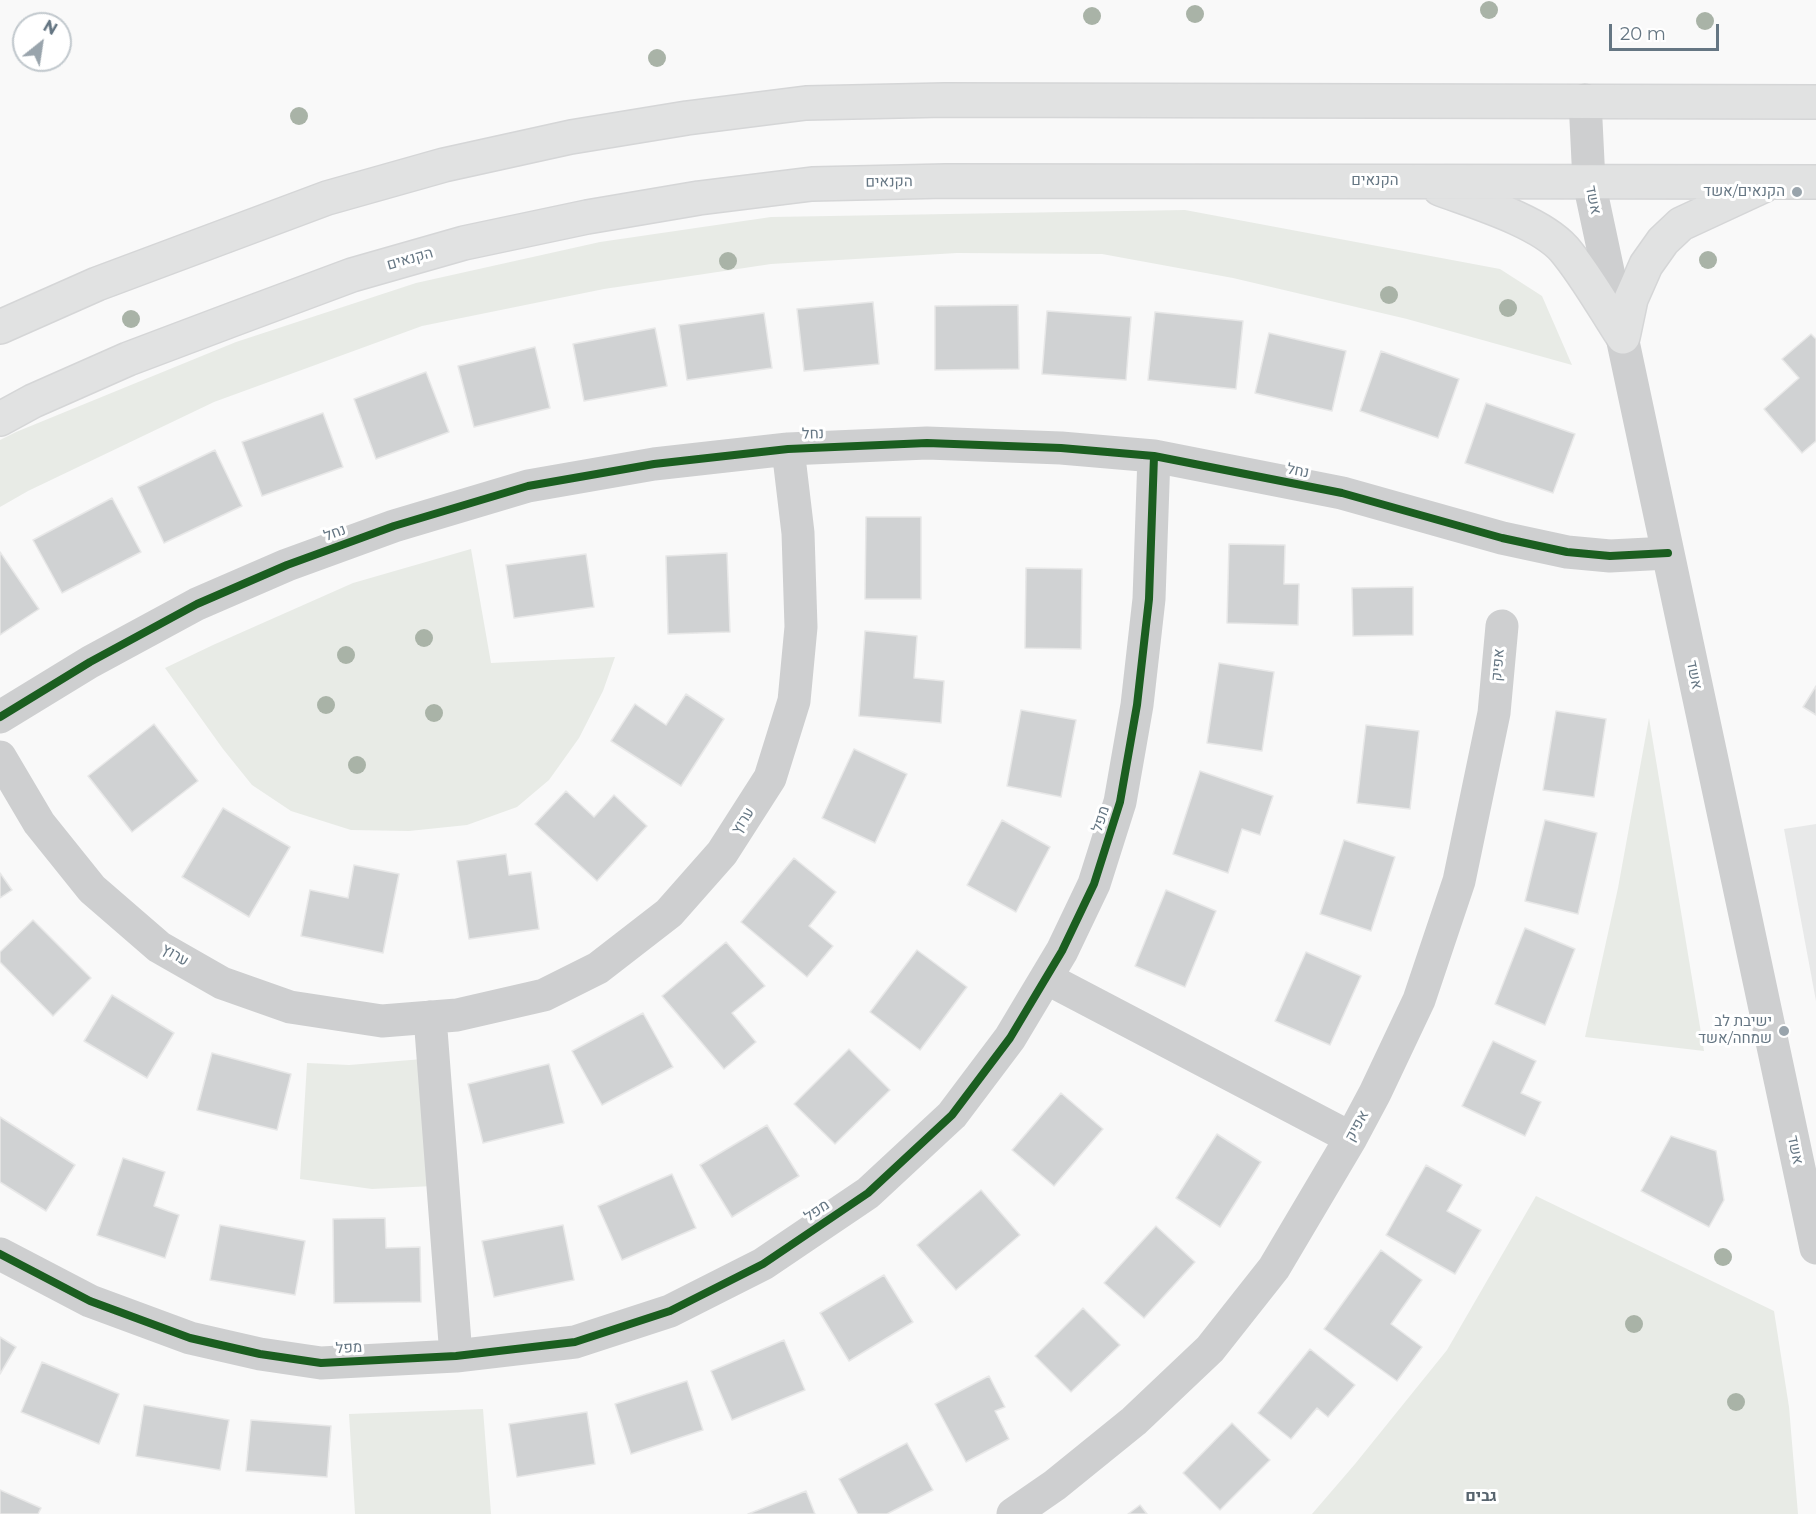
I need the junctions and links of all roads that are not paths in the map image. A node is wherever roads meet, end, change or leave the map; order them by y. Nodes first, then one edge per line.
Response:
1 (1585, 100) junction
2 (1816, 102) edge
3 (1418, 181) junction
4 (1589, 182) junction
5 (1772, 182) junction
6 (1816, 182) edge
7 (0, 327) edge
8 (1623, 337) junction
9 (0, 418) edge
10 (788, 449) junction
11 (1154, 456) junction
12 (1668, 553) junction
13 (1502, 626) dead end
14 (0, 717) edge
15 (0, 757) edge
16 (1046, 978) junction
17 (430, 1017) junction
18 (1351, 1138) junction
19 (1816, 1248) edge
20 (0, 1254) edge
21 (456, 1356) junction
22 (1013, 1514) edge

1 - 2 main road
1 - 4 street, אשד
1 - 7 main road
3 - 4 main road, הקנאים
3 - 8 main road
3 - 9 main road, הקנאים
4 - 5 main road, הקנאים
4 - 8 street, אשד
5 - 6 main road, הקנאים
5 - 8 main road
8 - 12 street, אשד
10 - 11 street, נחל
10 - 14 street, נחל
10 - 17 street, ערוץ
11 - 12 street, נחל
11 - 16 street, מפל
12 - 19 street, אשד
13 - 18 street, אפיק
15 - 17 street, ערוץ
16 - 18 street
16 - 21 street, מפל
17 - 21 street
18 - 22 street, אפיק
20 - 21 street, מפל

